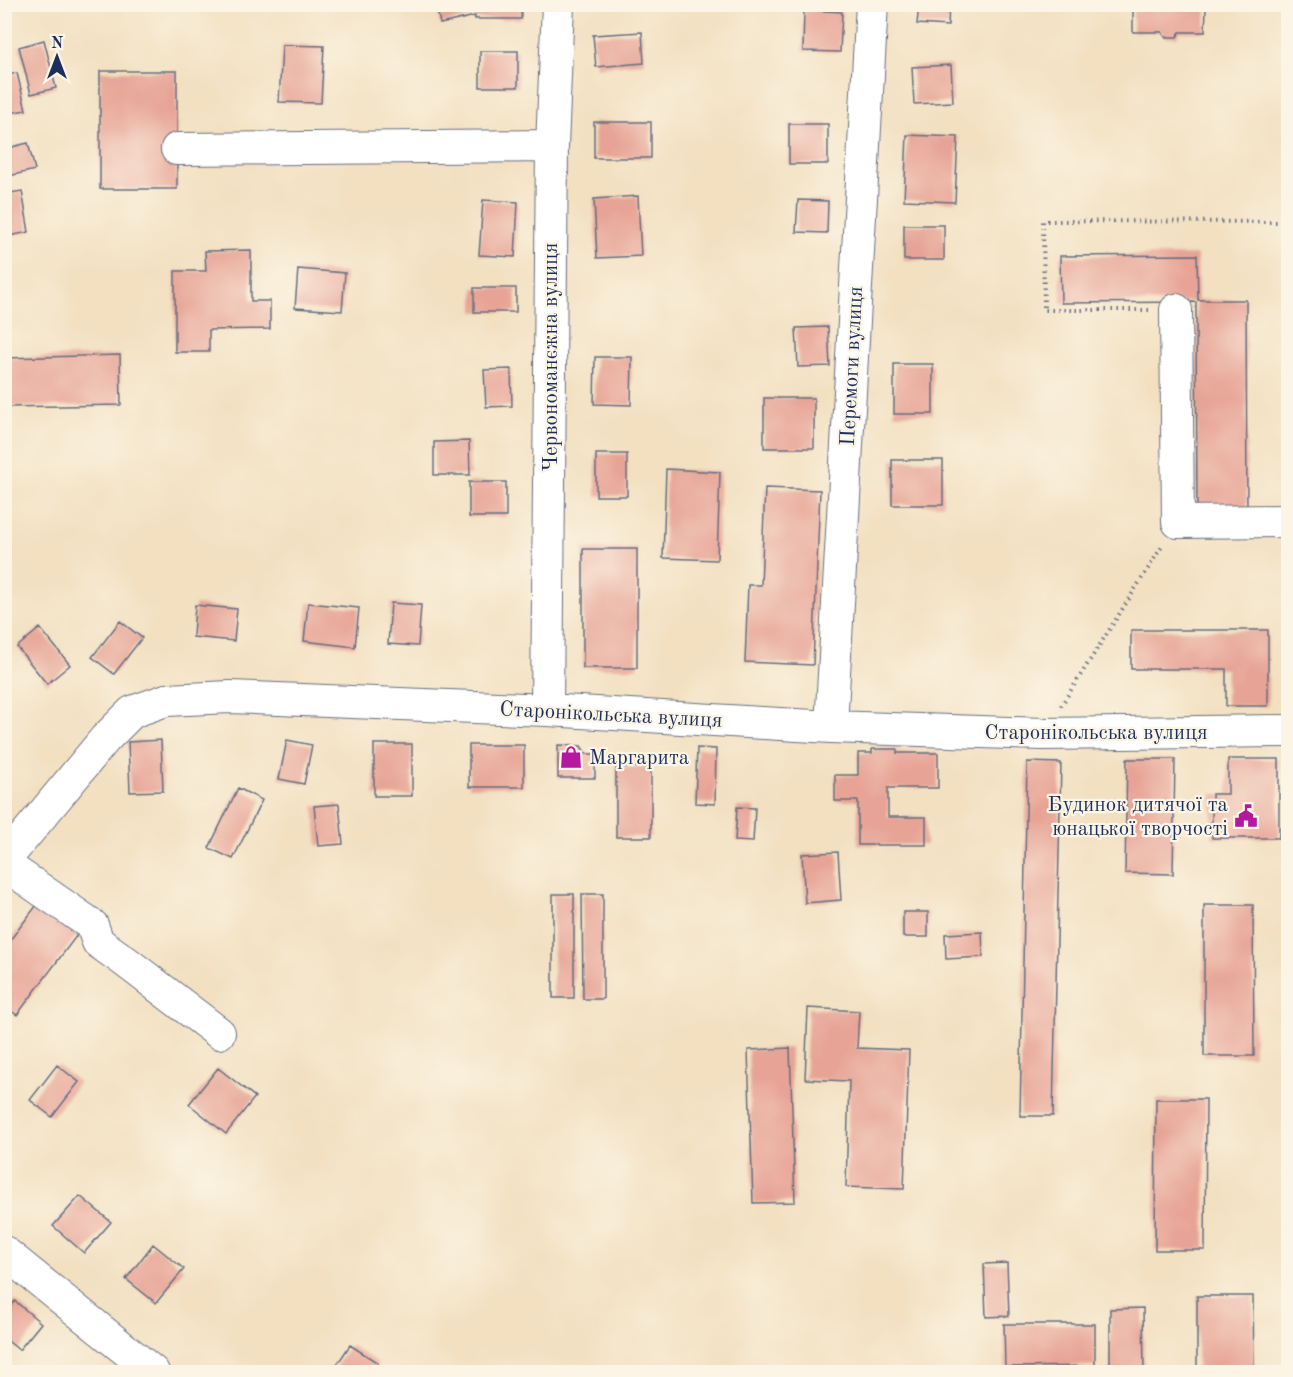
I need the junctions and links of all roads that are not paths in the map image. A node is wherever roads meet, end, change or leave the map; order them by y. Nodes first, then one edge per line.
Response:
1 (558, 4) edge
2 (872, 4) edge
3 (552, 146) junction
4 (177, 149) dead end
5 (1176, 310) road end
6 (1288, 521) edge
7 (547, 710) junction
8 (831, 727) junction
9 (1288, 731) edge
10 (4, 863) edge
11 (219, 1033) dead end
12 (4, 1252) edge
13 (153, 1372) edge

1 - 3 street, Червономанєжна вулиця
2 - 8 street, Перемоги вулиця
3 - 4 street
3 - 7 street, Червономанєжна вулиця
5 - 6 street
7 - 8 street, Старонікольська вулиця
7 - 10 street, Старонікольська вулиця
8 - 9 street, Старонікольська вулиця
10 - 11 street
12 - 13 street

